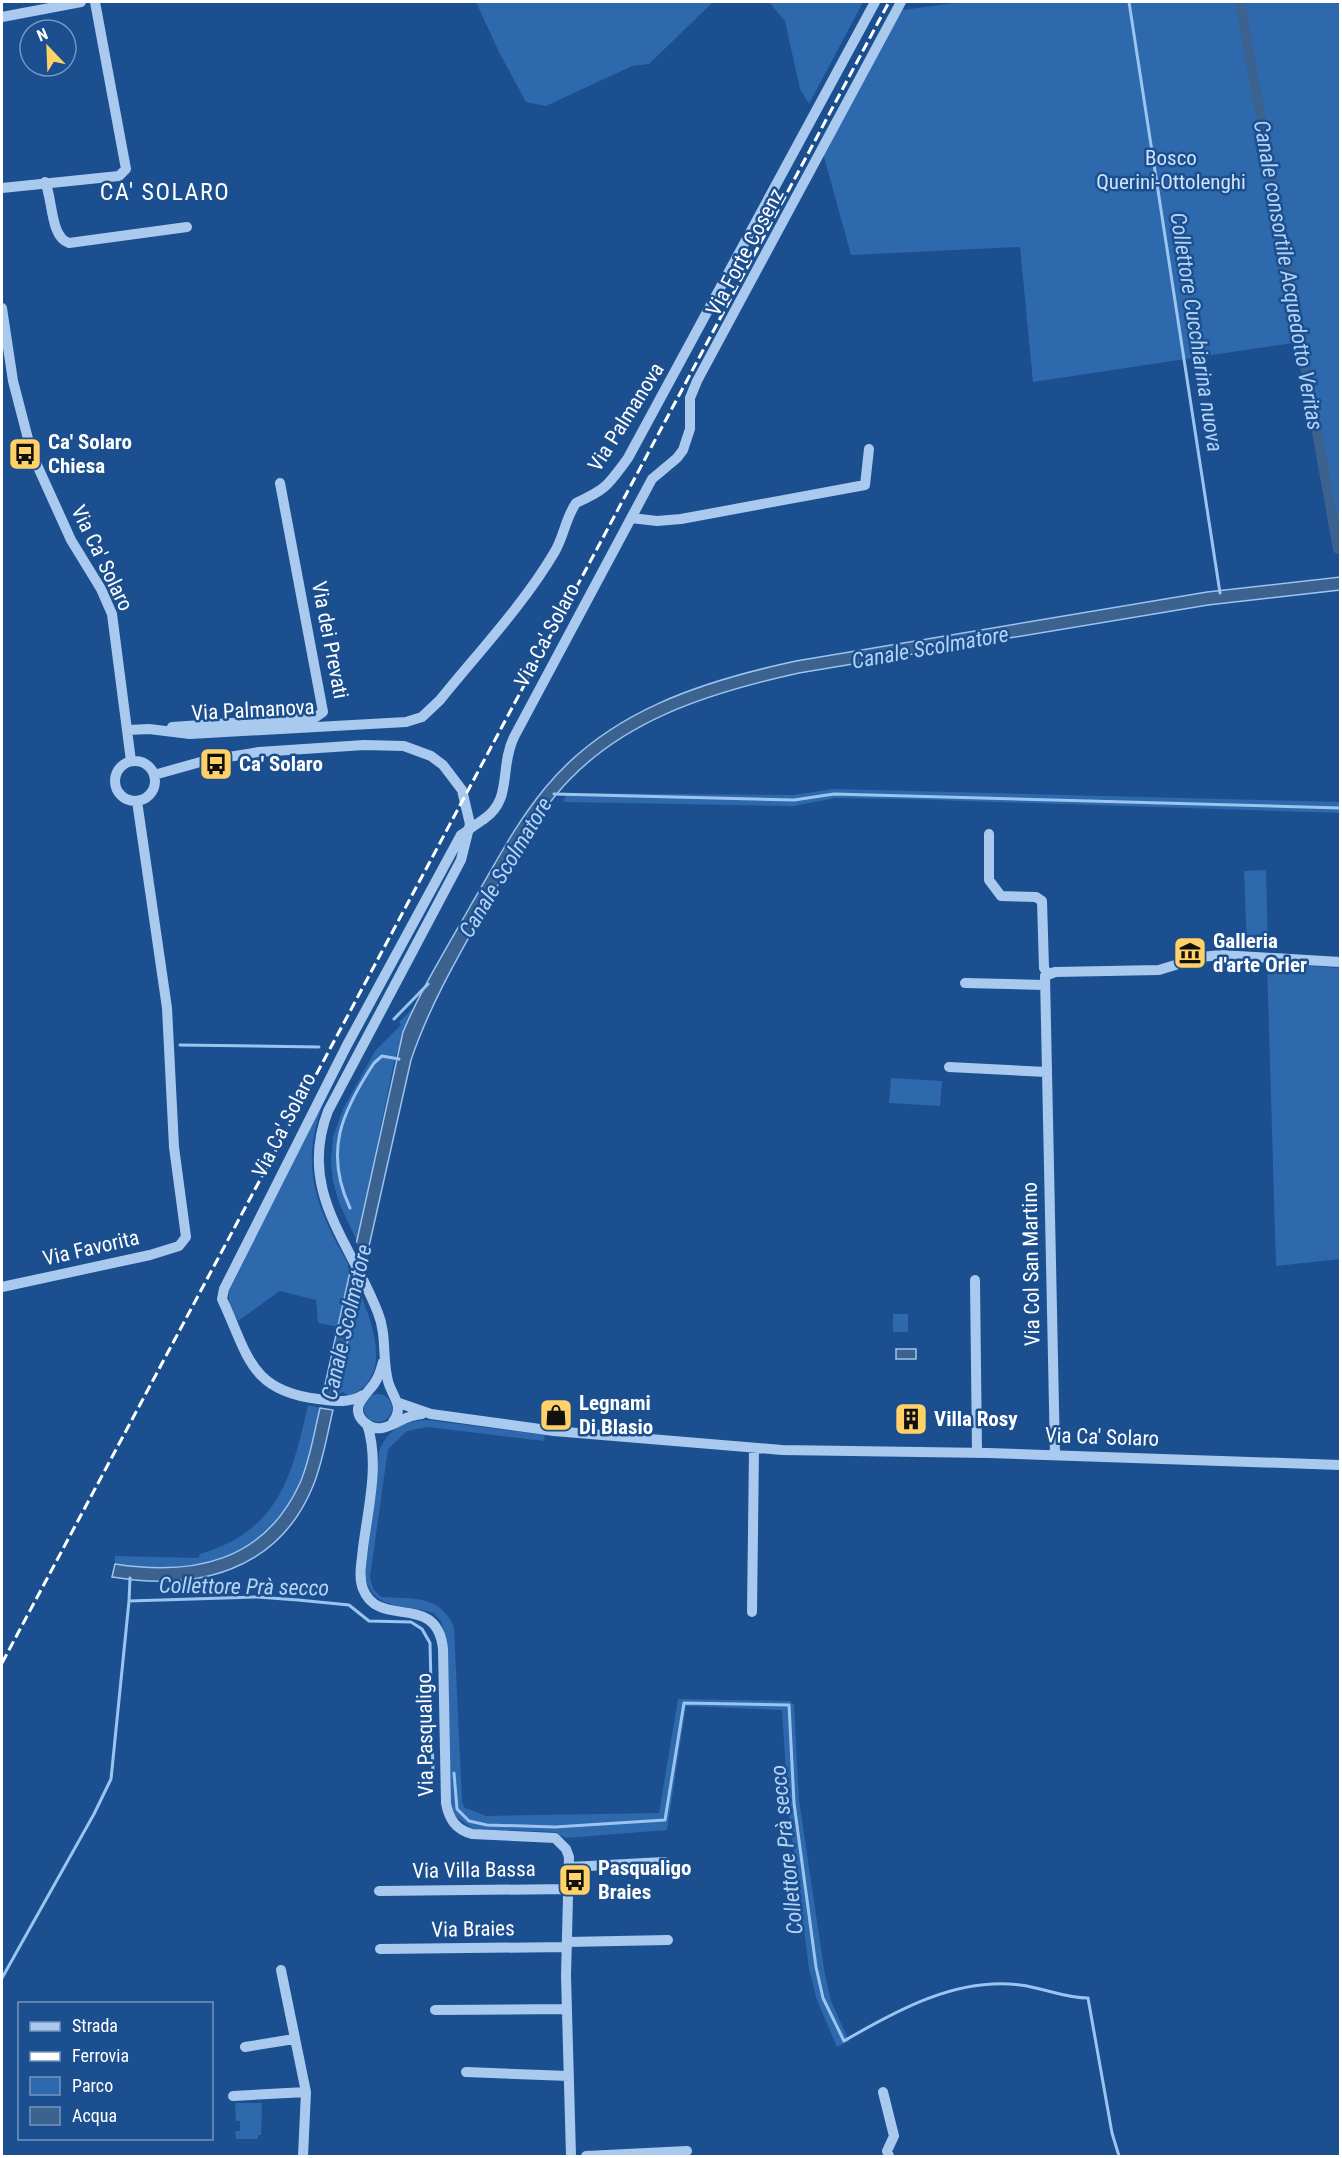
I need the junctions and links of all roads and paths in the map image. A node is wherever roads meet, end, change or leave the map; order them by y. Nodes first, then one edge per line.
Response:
1 (81, 2) edge
2 (95, 2) edge
3 (875, 2) edge
4 (901, 2) edge
5 (2, 17) edge
6 (45, 182) junction
7 (2, 188) edge
8 (187, 227) dead end
9 (2, 308) edge
10 (869, 449) dead end
11 (280, 483) dead end
12 (631, 519) junction
13 (128, 730) junction
14 (161, 730) junction
15 (131, 761) junction
16 (154, 775) junction
17 (137, 801) junction
18 (989, 834) dead end
19 (1341, 962) edge
20 (1046, 980) junction
21 (965, 983) dead end
22 (949, 1067) dead end
23 (1046, 1072) junction
24 (975, 1280) dead end
25 (2, 1287) edge
26 (385, 1358) junction
27 (391, 1391) junction
28 (366, 1392) junction
29 (335, 1402) junction
30 (399, 1403) junction
31 (431, 1414) junction
32 (364, 1422) junction
33 (390, 1424) junction
34 (754, 1448) junction
35 (977, 1453) junction
36 (374, 1455) junction
37 (1055, 1455) junction
38 (1341, 1465) edge
39 (752, 1612) dead end
40 (664, 1862) dead end
41 (570, 1867) junction
42 (569, 1889) junction
43 (379, 1891) dead end
44 (668, 1940) dead end
45 (567, 1945) junction
46 (380, 1949) dead end
47 (282, 1970) dead end
48 (566, 2009) junction
49 (435, 2010) dead end
50 (294, 2039) junction
51 (245, 2046) dead end
52 (466, 2072) dead end
53 (569, 2076) junction
54 (306, 2092) junction
55 (883, 2092) dead end
56 (233, 2096) dead end
57 (687, 2151) dead end
58 (303, 2157) edge
59 (572, 2157) edge
60 (586, 2157) edge
61 (889, 2157) edge

1 - 5 street
2 - 6 street
3 - 14 street, Via Palmanova
4 - 12 street, Via Forte Cosenz
6 - 7 street
6 - 8 street
9 - 13 street, Via Ca' Solaro
10 - 12 street
11 - 14 street, Via dei Prevati
12 - 29 street, Via Ca' Solaro, bridge
13 - 14 street, Via Palmanova
13 - 15 street, Via Ca' Solaro
15 - 16 street
15 - 17 street
16 - 17 street
16 - 26 street, Via Ca' Solaro
17 - 25 street, Via Favorita
18 - 20 street, Via Col San Martino
19 - 20 street
20 - 21 street
20 - 23 street, Via Col San Martino
22 - 23 street
23 - 37 street, Via Col San Martino
24 - 35 street
26 - 27 street, Via Ca' Solaro
26 - 28 street, Via Ca' Solaro
27 - 28 street, Via Ca' Solaro
27 - 30 street, Via Ca' Solaro
28 - 29 street, Via Ca' Solaro
28 - 32 street, Via Ca' Solaro
29 - 32 street, Via Ca' Solaro
30 - 31 street, Via Ca' Solaro
30 - 33 street
31 - 33 street, Via Ca' Solaro
31 - 34 street, Via Ca' Solaro
32 - 33 street, Via Ca' Solaro
32 - 36 street, Via Pasqualigo
33 - 36 street, Via Pasqualigo
34 - 35 street, Via Ca' Solaro
34 - 39 street
35 - 37 street, Via Ca' Solaro
36 - 41 street, Via Pasqualigo
37 - 38 street, Via Ca' Solaro
40 - 41 street
41 - 42 street, Via Pasqualigo
42 - 43 street, Via Villa Bassa
42 - 45 street, Via Pasqualigo
44 - 45 street, Via Braies
45 - 46 street, Via Braies
45 - 48 street, Via Pasqualigo
47 - 50 street
48 - 49 street
48 - 53 street, Via Pasqualigo
50 - 51 street
50 - 54 street
52 - 53 street
53 - 59 street, Via Pasqualigo
54 - 56 street
54 - 58 street
55 - 61 street
57 - 60 street

